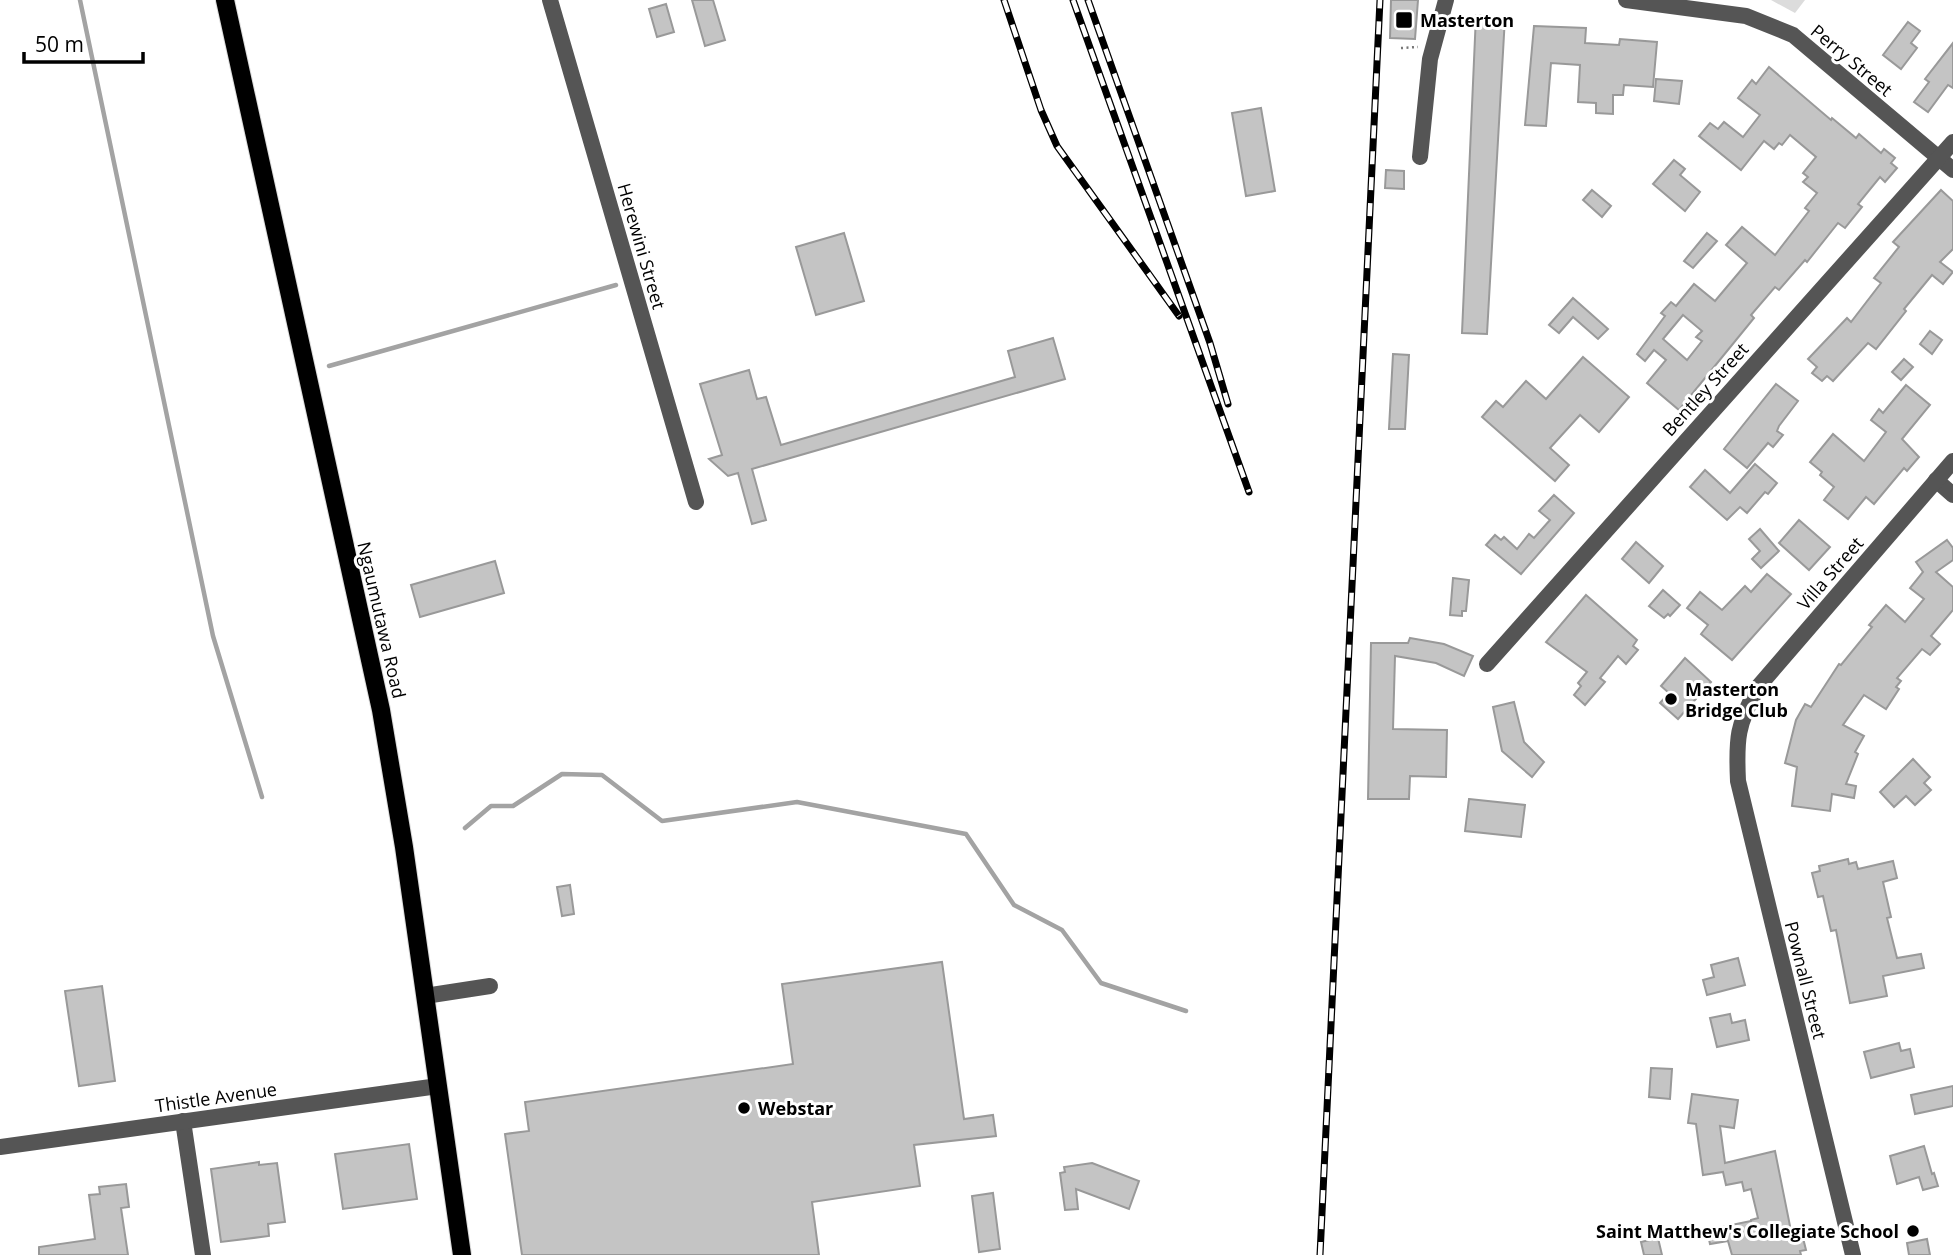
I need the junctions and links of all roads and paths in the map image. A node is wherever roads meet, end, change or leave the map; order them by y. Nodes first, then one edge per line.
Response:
1 (225, 0) edge
2 (550, 0) edge
3 (1446, 0) edge
4 (1626, 0) edge
5 (1726, 6) edge
6 (1953, 142) edge
7 (1420, 157) dead end
8 (1938, 159) junction
9 (1953, 170) edge
10 (1953, 461) edge
11 (1936, 480) junction
12 (1953, 495) edge
13 (696, 502) dead end
14 (1487, 664) dead end
15 (1743, 714) joint
16 (490, 986) dead end
17 (425, 996) junction
18 (438, 1086) junction
19 (183, 1121) junction
20 (0, 1147) edge
21 (203, 1255) edge
22 (462, 1255) edge
23 (1853, 1255) edge

1 - 17 main road, Ngaumutawa Road
2 - 13 street, Herewini Street
3 - 7 street
4 - 5 street, Perry Street
5 - 8 street, Perry Street
6 - 8 street, Bentley Street
8 - 9 street, Perry Street
8 - 14 street, Bentley Street
10 - 11 street, Villa Street
11 - 12 street
11 - 15 street, Villa Street
15 - 23 street, Pownall Street
16 - 17 street
17 - 18 main road, Ngaumutawa Road
18 - 19 street, Thistle Avenue
18 - 22 main road, Ngaumutawa Road
19 - 20 street, Thistle Avenue
19 - 21 street

